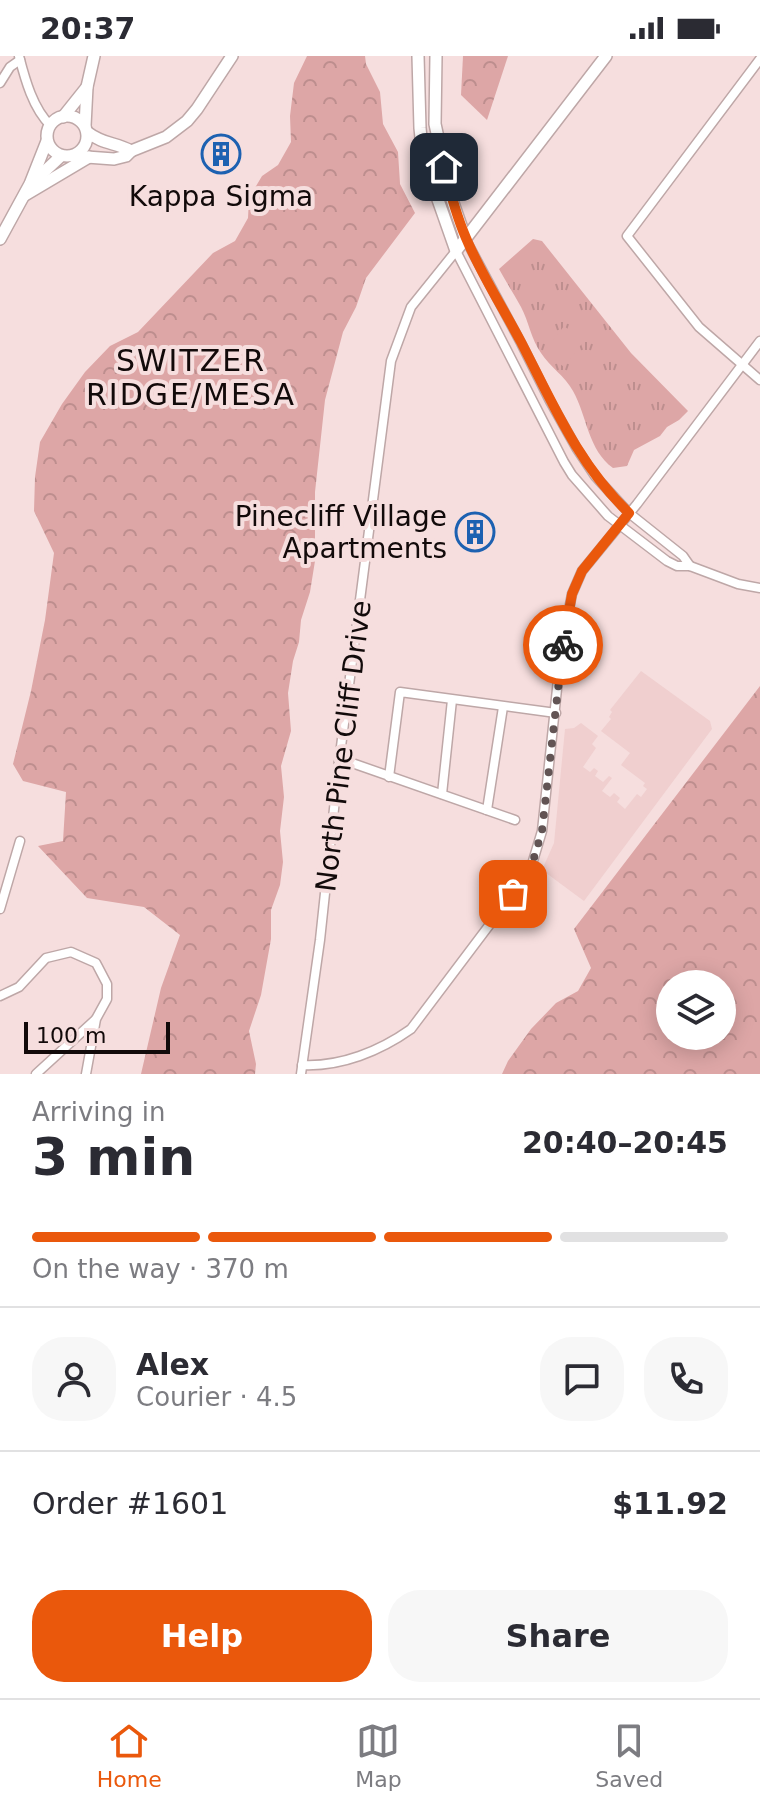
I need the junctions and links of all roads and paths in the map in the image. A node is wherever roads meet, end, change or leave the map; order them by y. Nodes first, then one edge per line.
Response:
1 (94, 56) edge
2 (232, 56) edge
3 (418, 56) edge
4 (436, 56) edge
5 (606, 56) edge
6 (20, 58) edge
7 (760, 59) edge
8 (0, 83) edge
9 (87, 87) junction
10 (63, 117) junction
11 (435, 119) junction
12 (420, 121) junction
13 (51, 126) junction
14 (86, 129) junction
15 (47, 141) junction
16 (131, 151) junction
17 (67, 156) junction
18 (89, 157) junction
19 (27, 190) junction
20 (0, 239) edge
21 (466, 240) junction
22 (456, 251) junction
23 (760, 341) edge
24 (741, 365) junction
25 (760, 380) edge
26 (550, 402) junction
27 (538, 409) junction
28 (629, 513) junction
29 (620, 525) junction
30 (690, 566) junction
31 (760, 588) edge
32 (452, 700) junction
33 (503, 707) junction
34 (556, 713) junction
35 (339, 762) junction
36 (389, 777) junction
37 (442, 794) junction
38 (487, 810) junction
39 (515, 820) dead end
40 (20, 841) dead end
41 (0, 909) edge
42 (0, 996) edge
43 (96, 1019) junction
44 (302, 1069) edge
45 (36, 1074) edge
46 (86, 1074) edge

1 - 9 street
2 - 16 street
3 - 12 street
4 - 11 street
5 - 21 street, North Pine Cliff Drive
6 - 8 street
6 - 13 street
7 - 24 street
9 - 10 street
9 - 14 street
10 - 13 street
10 - 14 street
11 - 12 street
11 - 21 street
12 - 22 street
13 - 15 street
14 - 16 street
14 - 17 street
15 - 17 street
15 - 19 street
16 - 18 street
17 - 18 street
17 - 19 street
18 - 19 street
19 - 20 street
21 - 22 street, North Pine Cliff Drive
21 - 26 street
22 - 27 street
22 - 35 street, North Pine Cliff Drive
23 - 24 street
24 - 25 street
24 - 28 street
26 - 27 street
26 - 28 street
27 - 29 street
28 - 29 street
28 - 30 street
29 - 30 street
29 - 34 street
30 - 31 street
32 - 33 street
32 - 36 street
32 - 37 street
33 - 34 street
33 - 38 street
34 - 44 street
35 - 36 street
35 - 44 street, North Pine Cliff Drive
36 - 37 street
37 - 38 street
38 - 39 street
40 - 41 street
42 - 43 street
43 - 45 street
43 - 46 street

